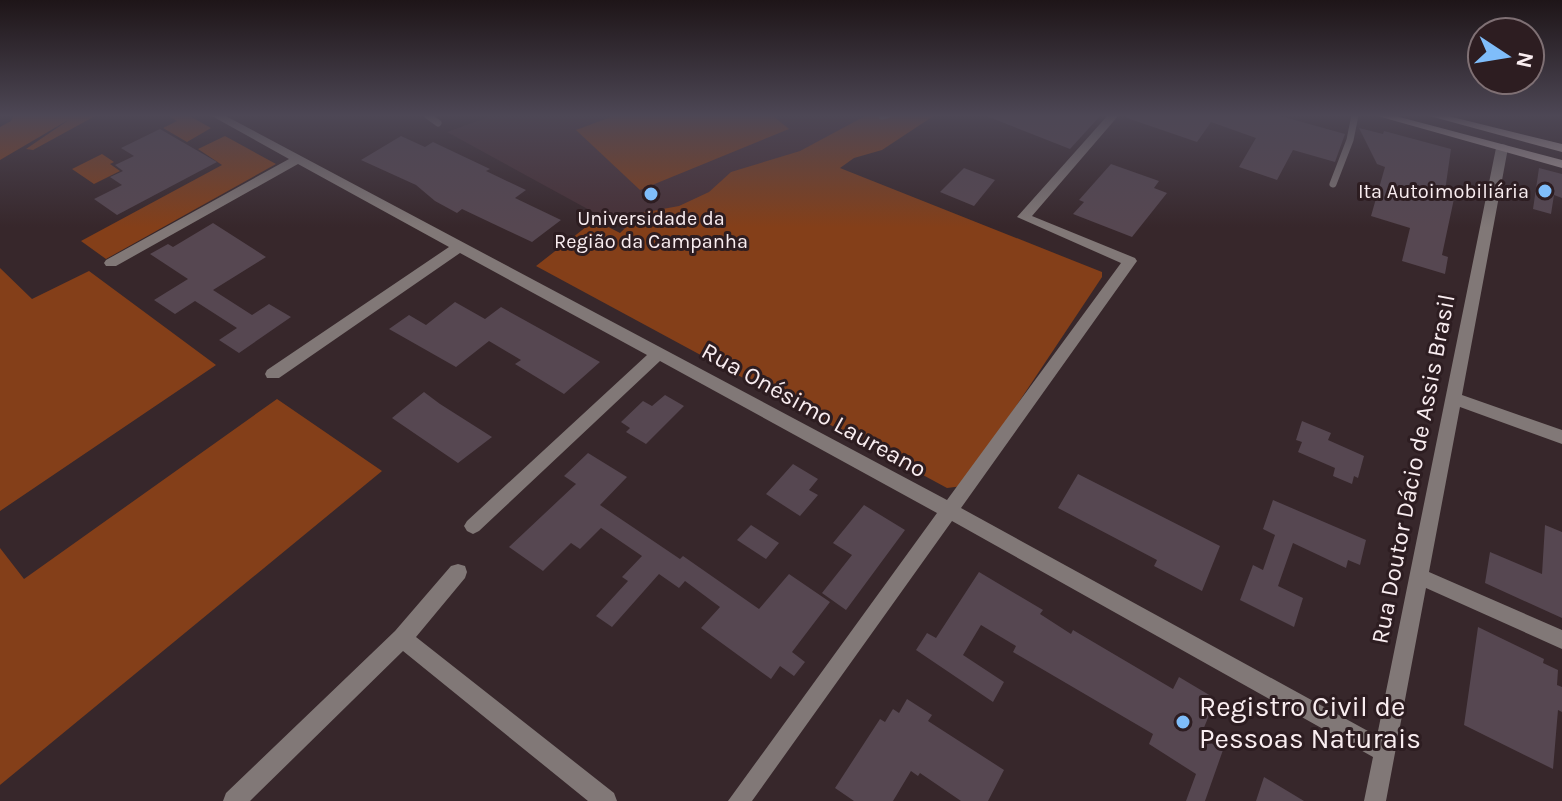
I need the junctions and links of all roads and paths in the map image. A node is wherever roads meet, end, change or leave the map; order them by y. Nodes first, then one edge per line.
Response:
1 (286, 152) edge
2 (1081, 152) edge
3 (1345, 152) edge
4 (1501, 152) edge
5 (1518, 152) edge
6 (298, 159) junction
7 (1562, 164) edge
8 (1333, 184) dead end
9 (460, 246) junction
10 (111, 263) dead end
11 (659, 353) junction
12 (273, 374) dead end
13 (1453, 398) junction
14 (1562, 437) edge
15 (950, 511) junction
16 (473, 526) dead end
17 (458, 572) dead end
18 (1418, 576) junction
19 (402, 638) junction
20 (1562, 640) edge
21 (1386, 753) junction
22 (593, 797) edge
23 (234, 801) edge
24 (739, 801) edge
25 (1375, 801) edge

1 - 6 street, Rua Onésimo Laureano
2 - 15 street
3 - 8 lane
4 - 13 street, Rua Doutor Dácio de Assis Brasil
5 - 7 main road
6 - 9 street, Rua Onésimo Laureano
6 - 10 street
9 - 11 street, Rua Onésimo Laureano
9 - 12 street
11 - 15 street, Rua Onésimo Laureano
11 - 16 street
13 - 14 street
13 - 18 street, Rua Doutor Dácio de Assis Brasil
15 - 21 street, Rua Onésimo Laureano
15 - 24 street
17 - 19 street
18 - 20 street
18 - 21 street, Rua Doutor Dácio de Assis Brasil
19 - 22 street
19 - 23 street
21 - 25 street, Rua Doutor Dácio de Assis Brasil

